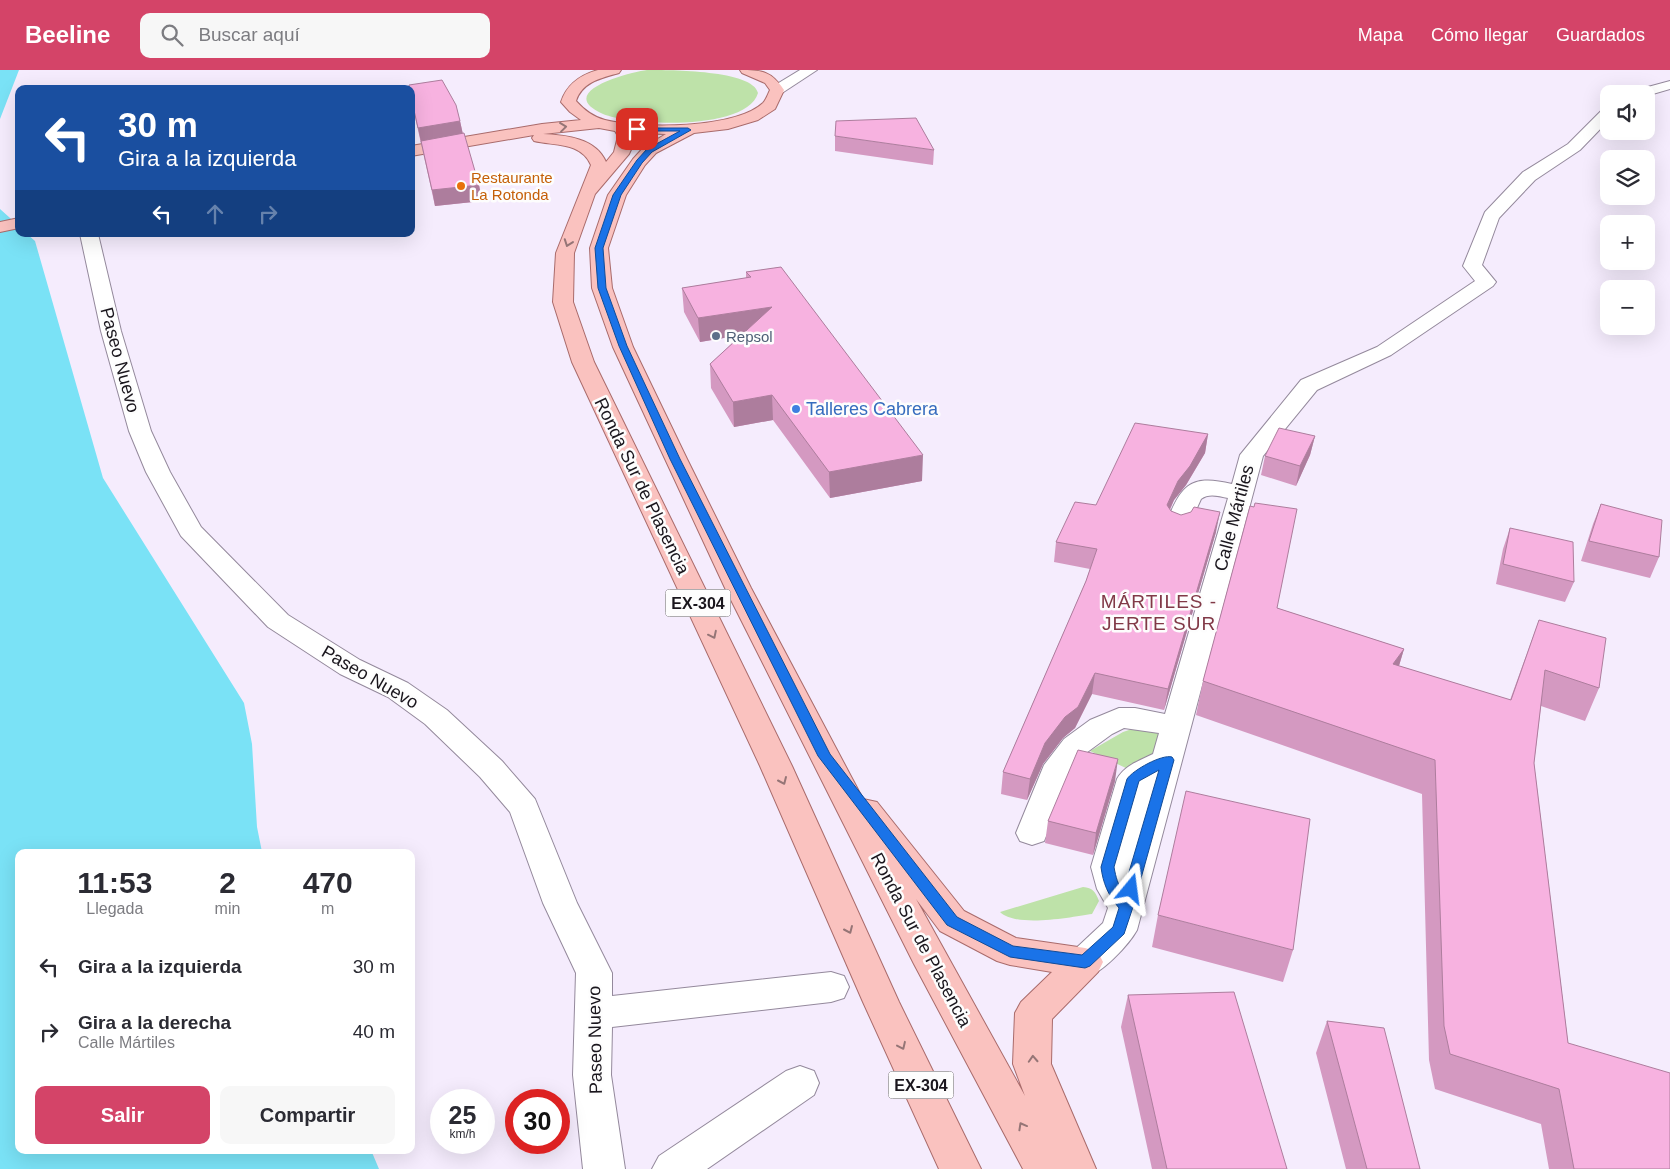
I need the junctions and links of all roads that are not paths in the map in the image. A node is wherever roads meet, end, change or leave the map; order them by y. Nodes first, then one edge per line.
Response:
1 (614, 70) edge
2 (747, 70) edge
3 (810, 70) edge
4 (1670, 85) edge
5 (1655, 89) edge
6 (778, 90) junction
7 (558, 108) junction
8 (1600, 120) edge
9 (599, 123) junction
10 (621, 128) junction
11 (688, 130) junction
12 (461, 143) junction
13 (415, 150) edge
14 (415, 150) edge
15 (587, 193) junction
16 (15, 224) edge
17 (0, 227) edge
18 (90, 237) edge
19 (1241, 494) junction
20 (1178, 525) edge
21 (1177, 726) junction
22 (824, 756) junction
23 (1032, 833) dead end
24 (1085, 962) junction
25 (831, 987) dead end
26 (593, 1014) junction
27 (800, 1083) dead end
28 (604, 1169) edge
29 (673, 1169) edge
30 (960, 1169) edge
31 (1046, 1169) edge
32 (1075, 1169) edge

1 - 7 main road
2 - 6 main road
3 - 6 street
4 - 5 street
6 - 11 main road, Ronda Sur de Plasencia / EX-304
7 - 9 main road, Ronda Sur de Plasencia / EX-304
7 - 13 main road
8 - 19 street, Calle Mártiles
9 - 10 main road, Ronda Sur de Plasencia / EX-304
12 -> 9 main road
10 - 11 main road, Ronda Sur de Plasencia / EX-304
10 - 15 main road, Ronda Sur de Plasencia / EX-304
11 - 22 main road, Ronda Sur de Plasencia / EX-304
12 - 14 main road
12 - 15 main road
15 -> 30 main road, Ronda Sur de Plasencia / EX-304
16 - 17 main road
18 - 26 street, Paseo Nuevo
19 - 20 street
19 - 21 street, Calle Mártiles
21 - 23 street
21 - 24 street, Calle Mártiles
22 - 24 main road
31 -> 22 main road, Ronda Sur de Plasencia / EX-304
32 -> 24 main road
25 - 26 street
26 - 28 street, Paseo Nuevo
27 - 29 street

